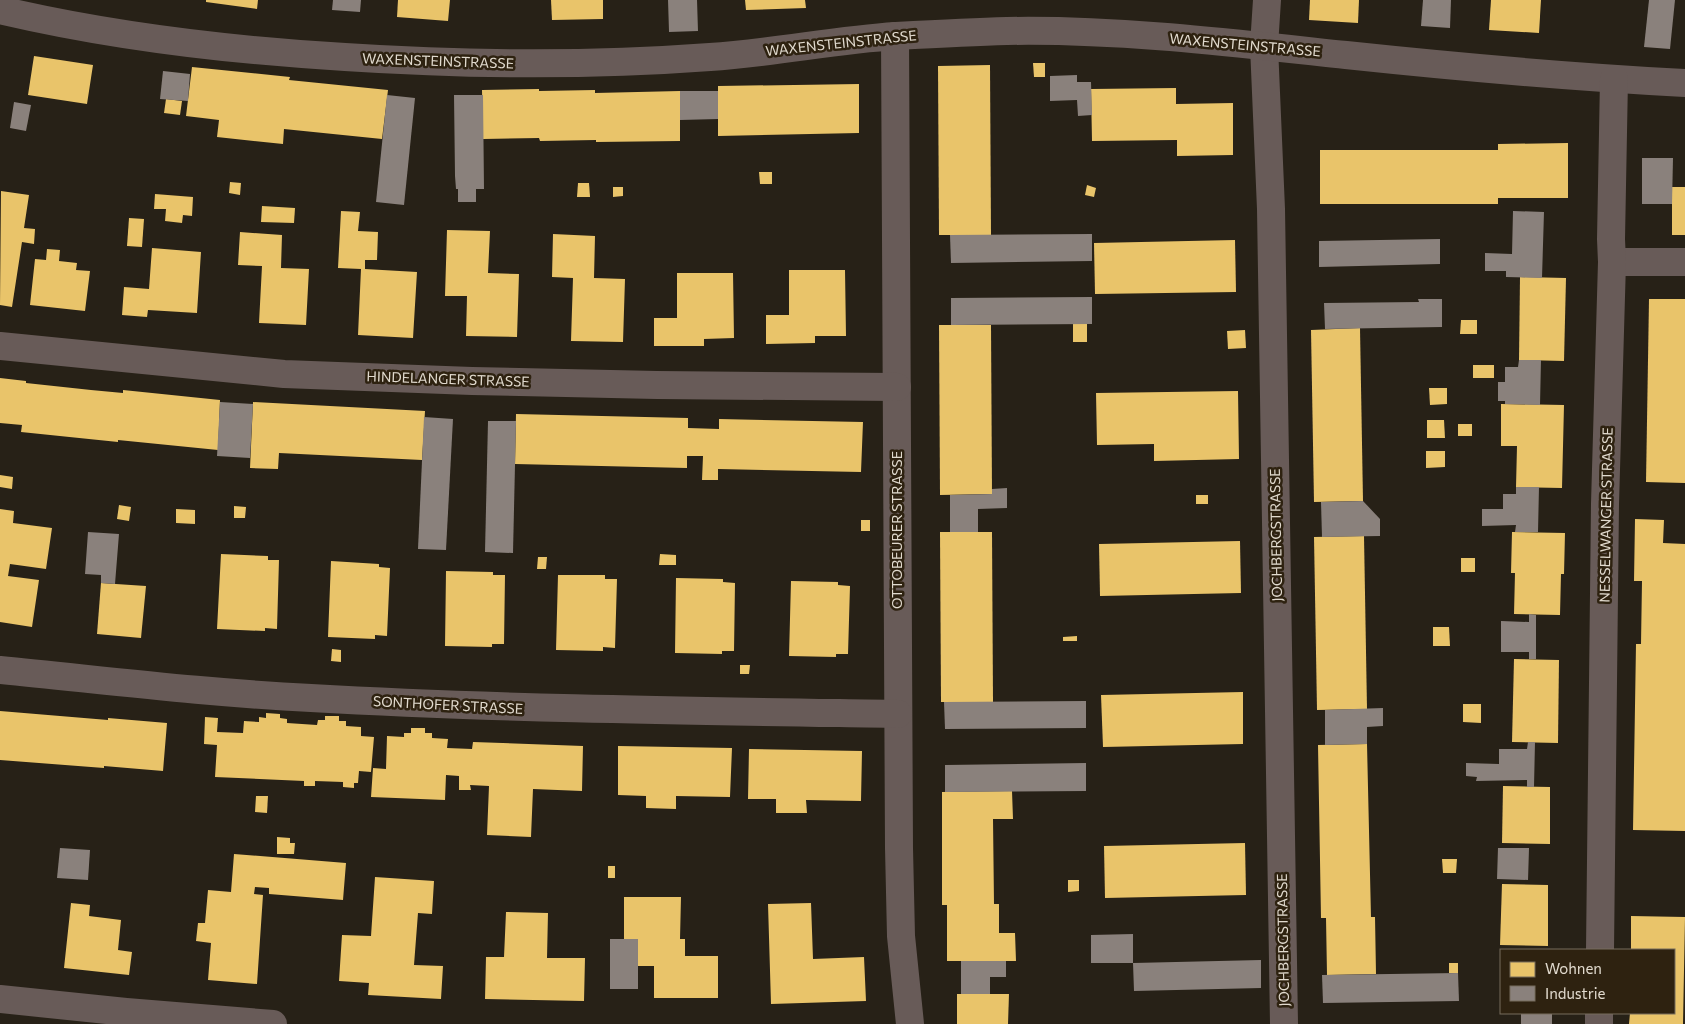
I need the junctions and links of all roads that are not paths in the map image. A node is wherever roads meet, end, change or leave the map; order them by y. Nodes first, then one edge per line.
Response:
1 (1267, 0) edge
2 (0, 10) edge
3 (895, 36) junction
4 (1264, 46) junction
5 (1614, 79) junction
6 (1685, 83) edge
7 (1612, 262) junction
8 (1685, 262) edge
9 (0, 346) edge
10 (897, 386) junction
11 (0, 670) edge
12 (898, 714) junction
13 (1600, 949) edge
14 (0, 999) edge
15 (273, 1024) edge
16 (910, 1024) edge
17 (1284, 1024) edge

1 - 4 street, JOCHBERGSTRASSE
2 - 3 street, WAXENSTEINSTRASSE
3 - 4 street, WAXENSTEINSTRASSE
3 - 10 street, OTTOBEURER STRASSE
4 - 5 street, WAXENSTEINSTRASSE
4 - 17 street, JOCHBERGSTRASSE
5 - 6 street, WAXENSTEINSTRASSE
5 - 7 street, NESSELWANGER STRASSE
7 - 8 street
7 - 13 street, NESSELWANGER STRASSE
9 - 10 street, HINDELANGER STRASSE
10 - 12 street, OTTOBEURER STRASSE
11 - 12 street, SONTHOFER STRASSE
12 - 16 street, OTTOBEURER STRASSE
14 - 15 street

